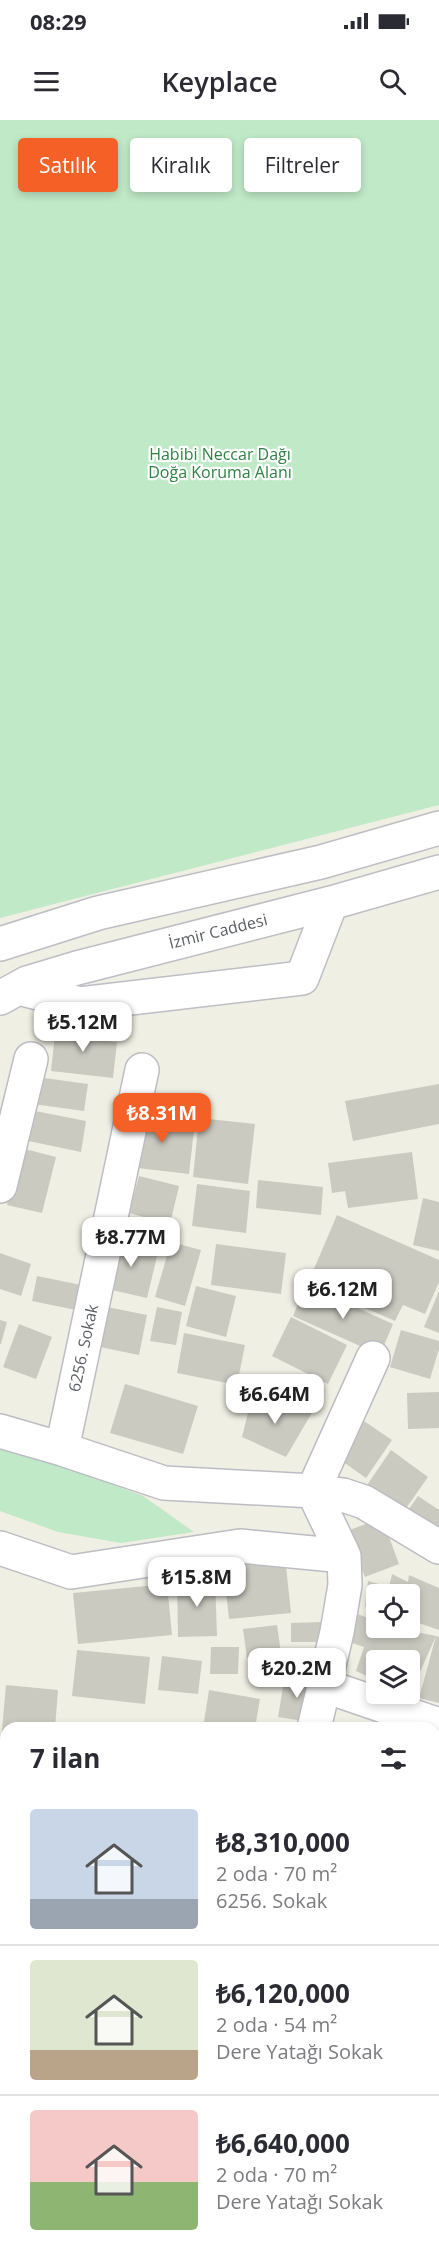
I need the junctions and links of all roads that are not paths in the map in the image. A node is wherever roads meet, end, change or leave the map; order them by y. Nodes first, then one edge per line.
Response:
1 (439, 828) edge
2 (439, 872) edge
3 (331, 903) junction
4 (0, 944) edge
5 (9, 993) edge
6 (31, 1059) dead end
7 (142, 1070) dead end
8 (0, 1186) edge
9 (373, 1358) dead end
10 (0, 1431) edge
11 (62, 1449) junction
12 (313, 1491) junction
13 (439, 1547) edge
14 (0, 1548) edge
15 (344, 1556) junction
16 (325, 1686) junction
17 (316, 1722) edge
18 (430, 1722) edge

1 - 4 street
2 - 3 street, İzmir Caddesi
3 - 5 street, İzmir Caddesi
3 - 5 street
6 - 8 street
7 - 11 street, 6256. Sokak
9 - 12 street
10 - 11 street
11 - 12 street
12 - 13 street
12 - 15 street
14 - 15 street
15 - 16 street
16 - 17 street
16 - 18 street

